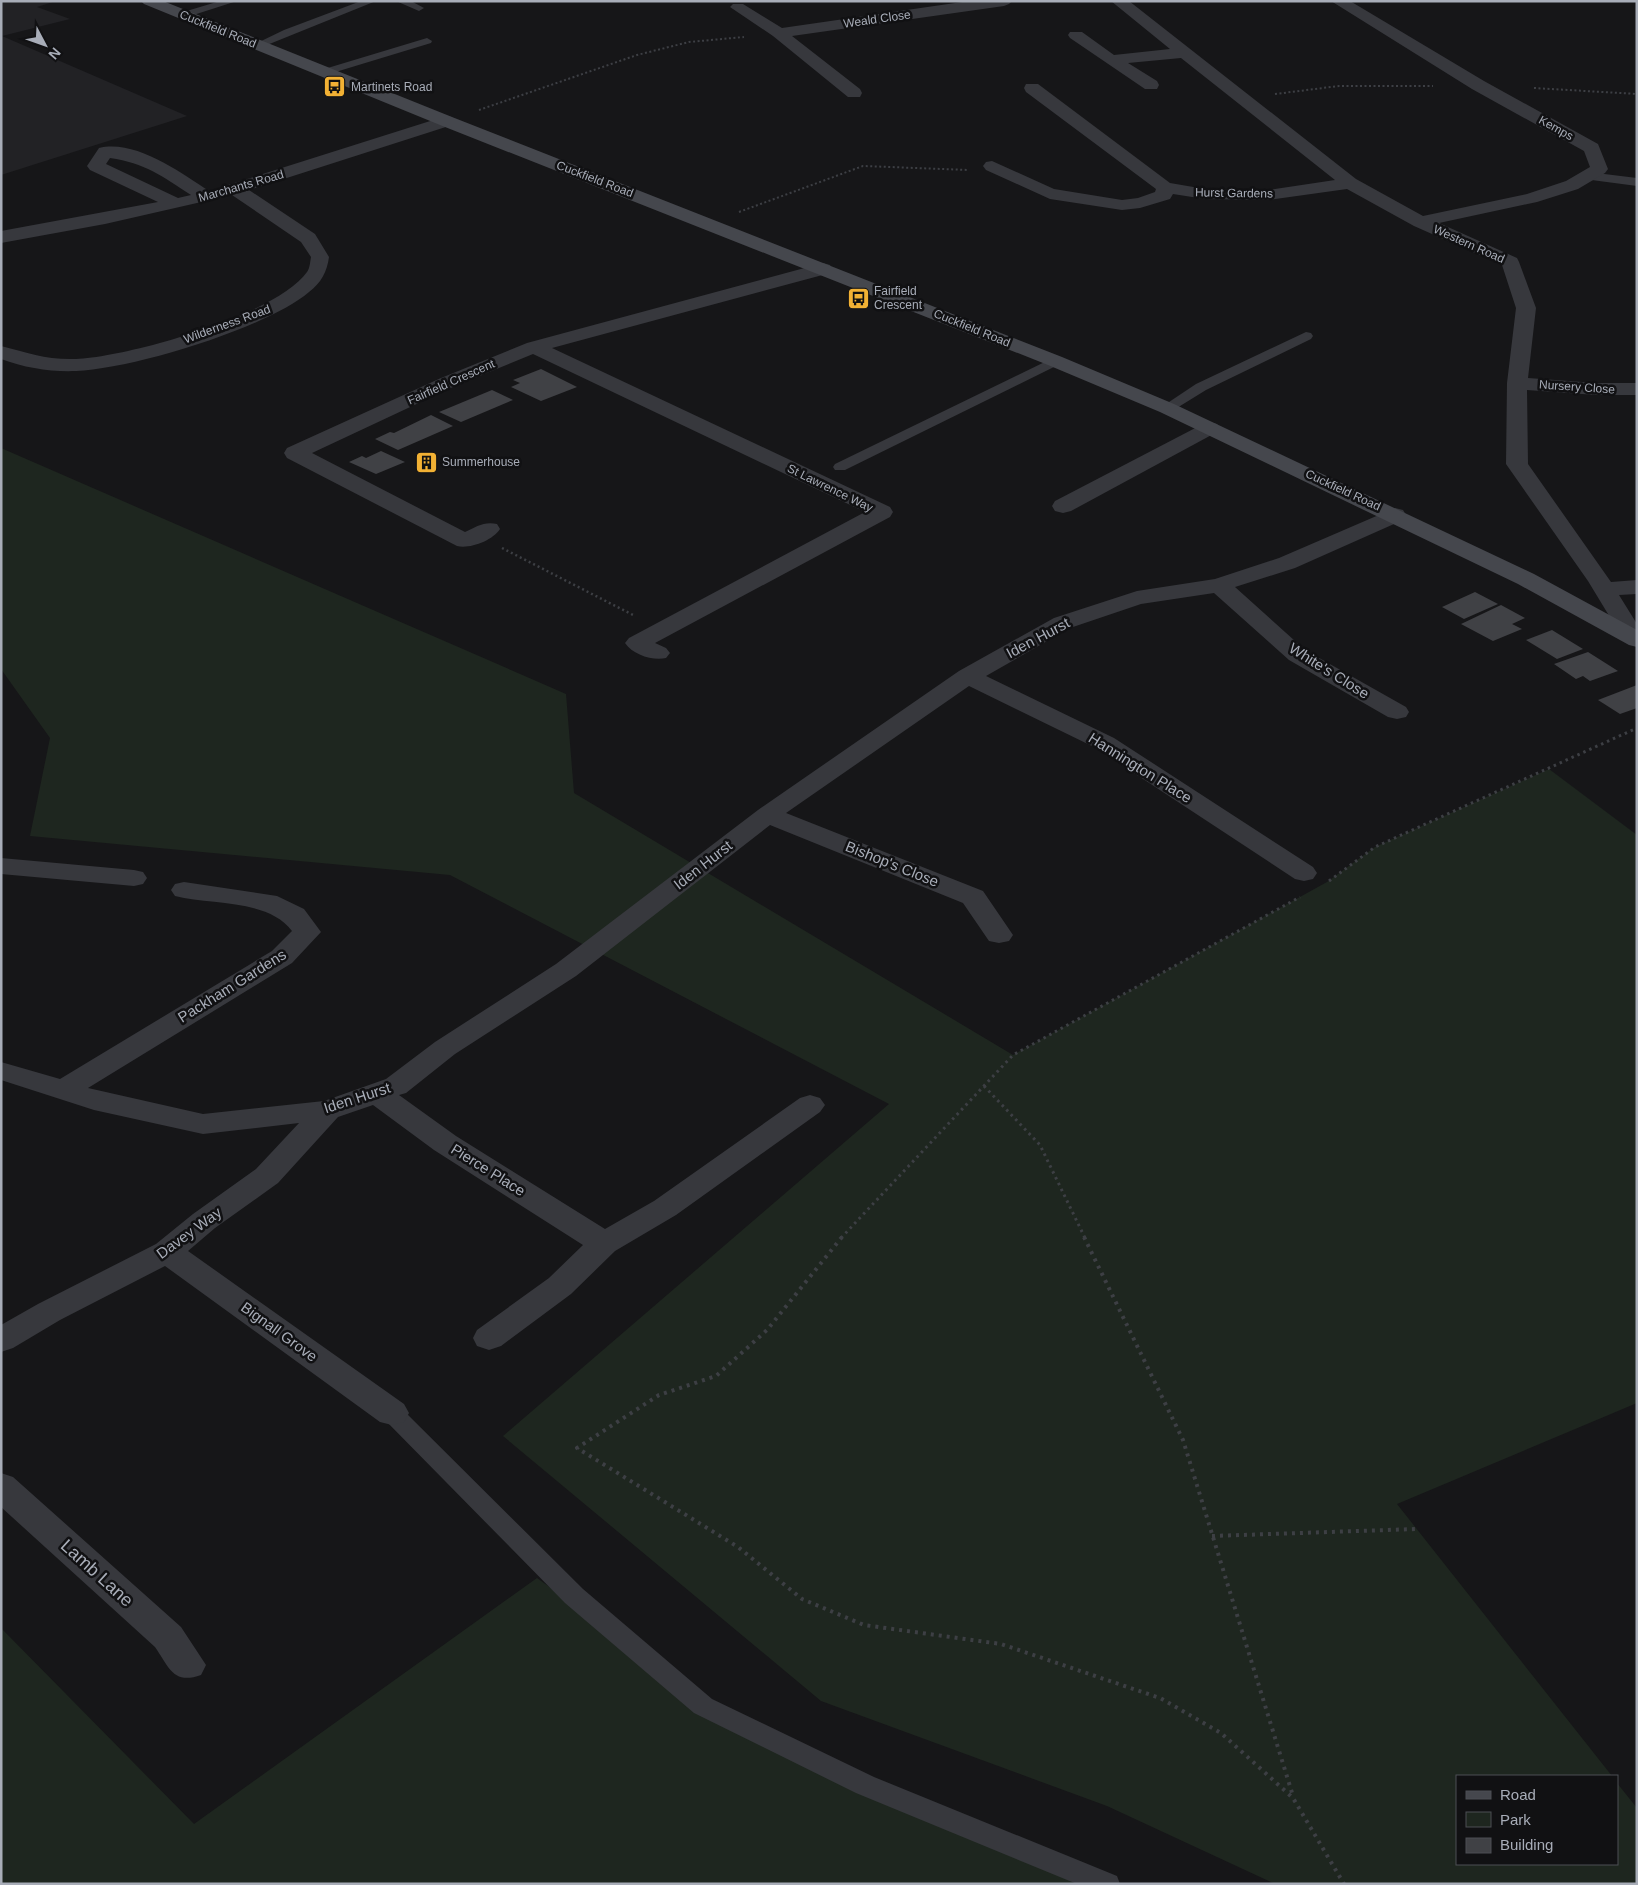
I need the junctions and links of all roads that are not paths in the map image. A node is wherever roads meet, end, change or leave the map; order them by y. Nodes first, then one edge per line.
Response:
1 (149, 1) edge
2 (232, 1) edge
3 (371, 1) edge
4 (402, 1) edge
5 (1004, 1) edge
6 (1119, 1) edge
7 (1339, 1) edge
8 (738, 7) dead end
9 (419, 8) dead end
10 (184, 15) junction
11 (779, 33) junction
12 (1076, 35) dead end
13 (427, 41) dead end
14 (258, 45) junction
15 (1183, 53) junction
16 (1111, 60) junction
17 (325, 72) junction
18 (1151, 85) dead end
19 (1032, 88) dead end
20 (854, 93) dead end
21 (446, 121) junction
22 (992, 166) dead end
23 (1588, 176) junction
24 (1637, 182) edge
25 (1350, 183) junction
26 (1165, 187) junction
27 (235, 189) junction
28 (206, 198) junction
29 (175, 203) junction
30 (1420, 222) junction
31 (1, 236) edge
32 (823, 269) junction
33 (1306, 336) dead end
34 (534, 347) junction
35 (1, 352) edge
36 (1054, 361) junction
37 (1517, 383) junction
38 (1637, 389) edge
39 (1167, 408) junction
40 (1210, 428) junction
41 (840, 466) dead end
42 (1063, 506) dead end
43 (1396, 515) junction
44 (482, 532) road end
45 (1219, 585) junction
46 (1637, 587) edge
47 (1604, 590) junction
48 (1635, 638) edge
49 (658, 653) dead end
50 (968, 676) junction
51 (1397, 712) dead end
52 (767, 815) junction
53 (1, 866) edge
54 (1304, 872) dead end
55 (134, 878) dead end
56 (184, 890) dead end
57 (999, 936) dead end
58 (1, 1071) edge
59 (63, 1090) junction
60 (377, 1093) junction
61 (810, 1105) dead end
62 (328, 1110) junction
63 (604, 1243) junction
64 (167, 1252) junction
65 (489, 1338) dead end
66 (1, 1340) edge
67 (392, 1413) joint
68 (1, 1486) edge
69 (188, 1665) dead end
70 (1107, 1884) edge

1 - 10 street, Cuckfield Road
2 - 10 lane
3 - 14 lane
4 - 9 lane
5 - 11 street, Weald Close
6 - 15 street, Western Road
7 - 23 street, Kemps
8 - 11 street
10 - 14 street, Cuckfield Road
11 - 20 street
12 - 16 street
13 - 17 lane
14 - 17 street, Cuckfield Road
15 - 16 street
15 - 25 street, Western Road
16 - 18 street
17 - 21 street, Cuckfield Road
19 - 26 street, Hurst Gardens
21 - 27 street, Marchants Road
21 - 32 street, Cuckfield Road
22 - 26 street
23 - 24 lane
23 - 30 street
25 - 26 street, Hurst Gardens
25 - 30 street, Western Road
27 - 28 street, Marchants Road
27 - 35 street, Wilderness Road
28 - 29 street, Marchants Road
28 - 29 street
29 - 31 street, Marchants Road
30 - 37 street, Western Road
32 - 34 street, Fairfield Crescent
32 - 36 street, Cuckfield Road
33 - 39 lane
34 - 44 street, Fairfield Crescent
34 - 49 street, St Lawrence Way
36 - 39 street, Cuckfield Road
36 - 41 lane
37 - 38 street, Nursery Close
37 - 47 street, Western Road
39 - 40 street, Cuckfield Road
40 - 42 street
40 - 43 street, Cuckfield Road
43 - 45 street, Iden Hurst
43 - 48 street, Cuckfield Road
45 - 50 street, Iden Hurst
45 - 51 street, White's Close
46 - 47 street
47 - 48 street, Western Road
50 - 52 street, Iden Hurst
50 - 54 street, Hannington Place
52 - 57 street, Bishop's Close
52 - 60 street, Iden Hurst
53 - 55 street
56 - 59 street, Packham Gardens
58 - 59 street, Iden Hurst
59 - 62 street, Iden Hurst
60 - 62 street, Iden Hurst
60 - 63 street, Pierce Place
61 - 63 street
62 - 64 street, Davey Way
63 - 65 street
64 - 66 street, Davey Way
64 - 67 street, Bignall Grove
67 - 70 lane
68 - 69 street, Lamb Lane

